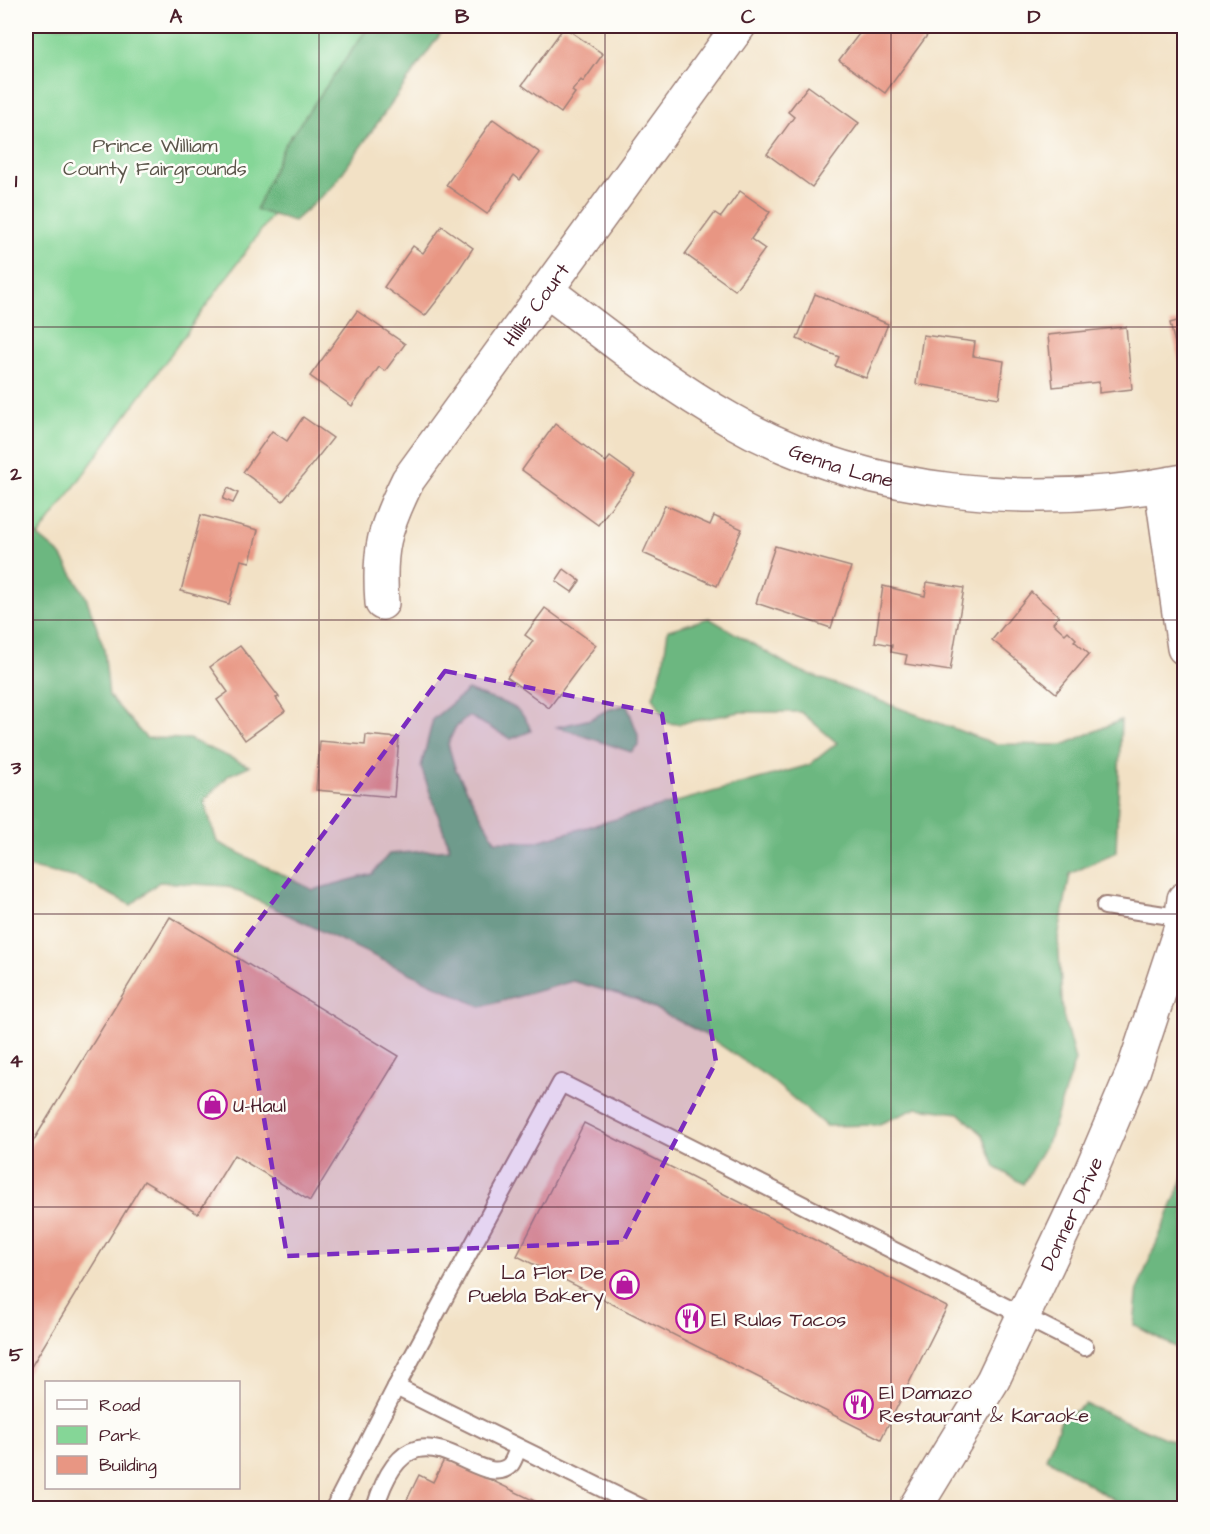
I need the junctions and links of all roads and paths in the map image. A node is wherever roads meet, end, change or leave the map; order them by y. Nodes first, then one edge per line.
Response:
1 (739, 26) edge
2 (546, 290) junction
3 (1173, 483) edge
4 (382, 603) dead end
5 (1185, 648) edge
6 (1105, 906) dead end
7 (1184, 911) edge
8 (1024, 1315) junction
9 (1085, 1347) dead end
10 (396, 1387) junction
11 (519, 1448) junction
12 (334, 1509) edge
13 (375, 1509) edge
14 (642, 1509) edge
15 (915, 1509) edge

1 - 2 street, Hillis Court
2 - 3 street, Genna Lane
2 - 4 street, Hillis Court
3 - 5 street
6 - 7 lane
7 - 8 street, Donner Drive
8 - 9 lane
8 - 10 lane
8 - 15 street, Donner Drive
10 - 11 lane
10 - 12 lane
11 - 13 lane
11 - 14 lane

